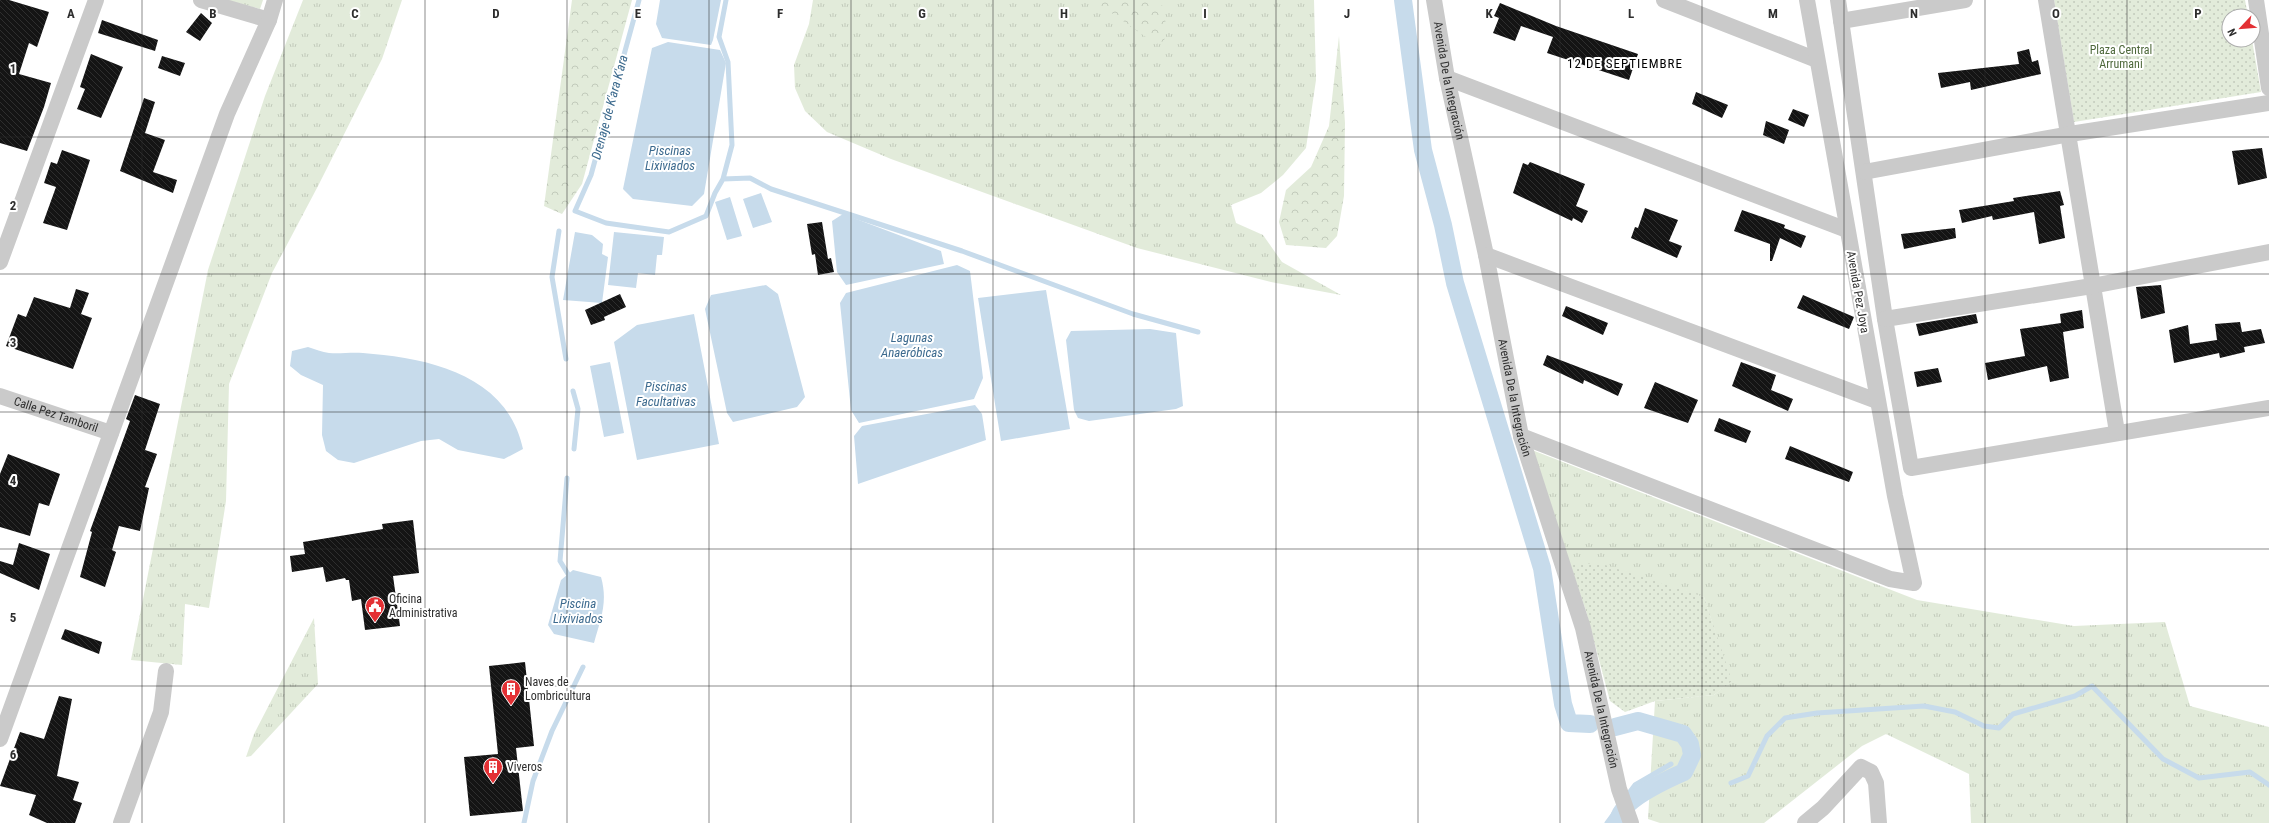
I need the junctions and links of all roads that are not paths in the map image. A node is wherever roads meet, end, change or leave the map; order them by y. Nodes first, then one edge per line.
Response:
1 (96, 0) edge
2 (202, 0) edge
3 (275, 0) edge
4 (1434, 0) edge
5 (1664, 0) edge
6 (1807, 0) edge
7 (1838, 0) edge
8 (1965, 0) edge
9 (2046, 0) edge
10 (2256, 0) edge
11 (268, 20) junction
12 (1841, 21) junction
13 (1817, 60) junction
14 (1447, 78) junction
15 (2269, 88) edge
16 (2269, 103) edge
17 (2070, 134) junction
18 (1864, 172) junction
19 (1847, 230) junction
20 (2269, 252) edge
21 (1486, 255) junction
22 (0, 262) edge
23 (2092, 286) junction
24 (1885, 319) junction
25 (0, 396) edge
26 (1877, 401) junction
27 (2269, 408) edge
28 (2117, 432) junction
29 (111, 433) junction
30 (1521, 436) junction
31 (166, 671) dead end
32 (0, 740) edge
33 (1631, 822) edge
34 (121, 823) edge
35 (1805, 823) edge
36 (1879, 823) edge

1 - 22 street
2 - 11 street
3 - 11 street
4 - 14 street, Avenida De la Integración
5 - 13 street
6 - 13 street, Avenida Pez Joya
7 - 12 street, Avenida Pez Joya
8 - 12 street
9 - 17 street
10 - 15 street
11 - 29 street
12 - 18 street, Avenida Pez Joya
13 - 19 street, Avenida Pez Joya
14 - 19 street
14 - 21 street, Avenida De la Integración
16 - 17 street
17 - 18 street
17 - 23 street
18 - 24 street, Avenida Pez Joya
19 - 26 street, Avenida Pez Joya
20 - 23 street
21 - 26 street
21 - 30 street, Avenida De la Integración
23 - 24 street
23 - 28 street
24 - 28 street, Avenida Pez Joya
25 - 29 street, Calle Pez Tamboril
26 - 30 street, Avenida Pez Joya
27 - 28 street
29 - 32 street
30 - 33 street, Avenida De la Integración
31 - 34 street
35 - 36 street

